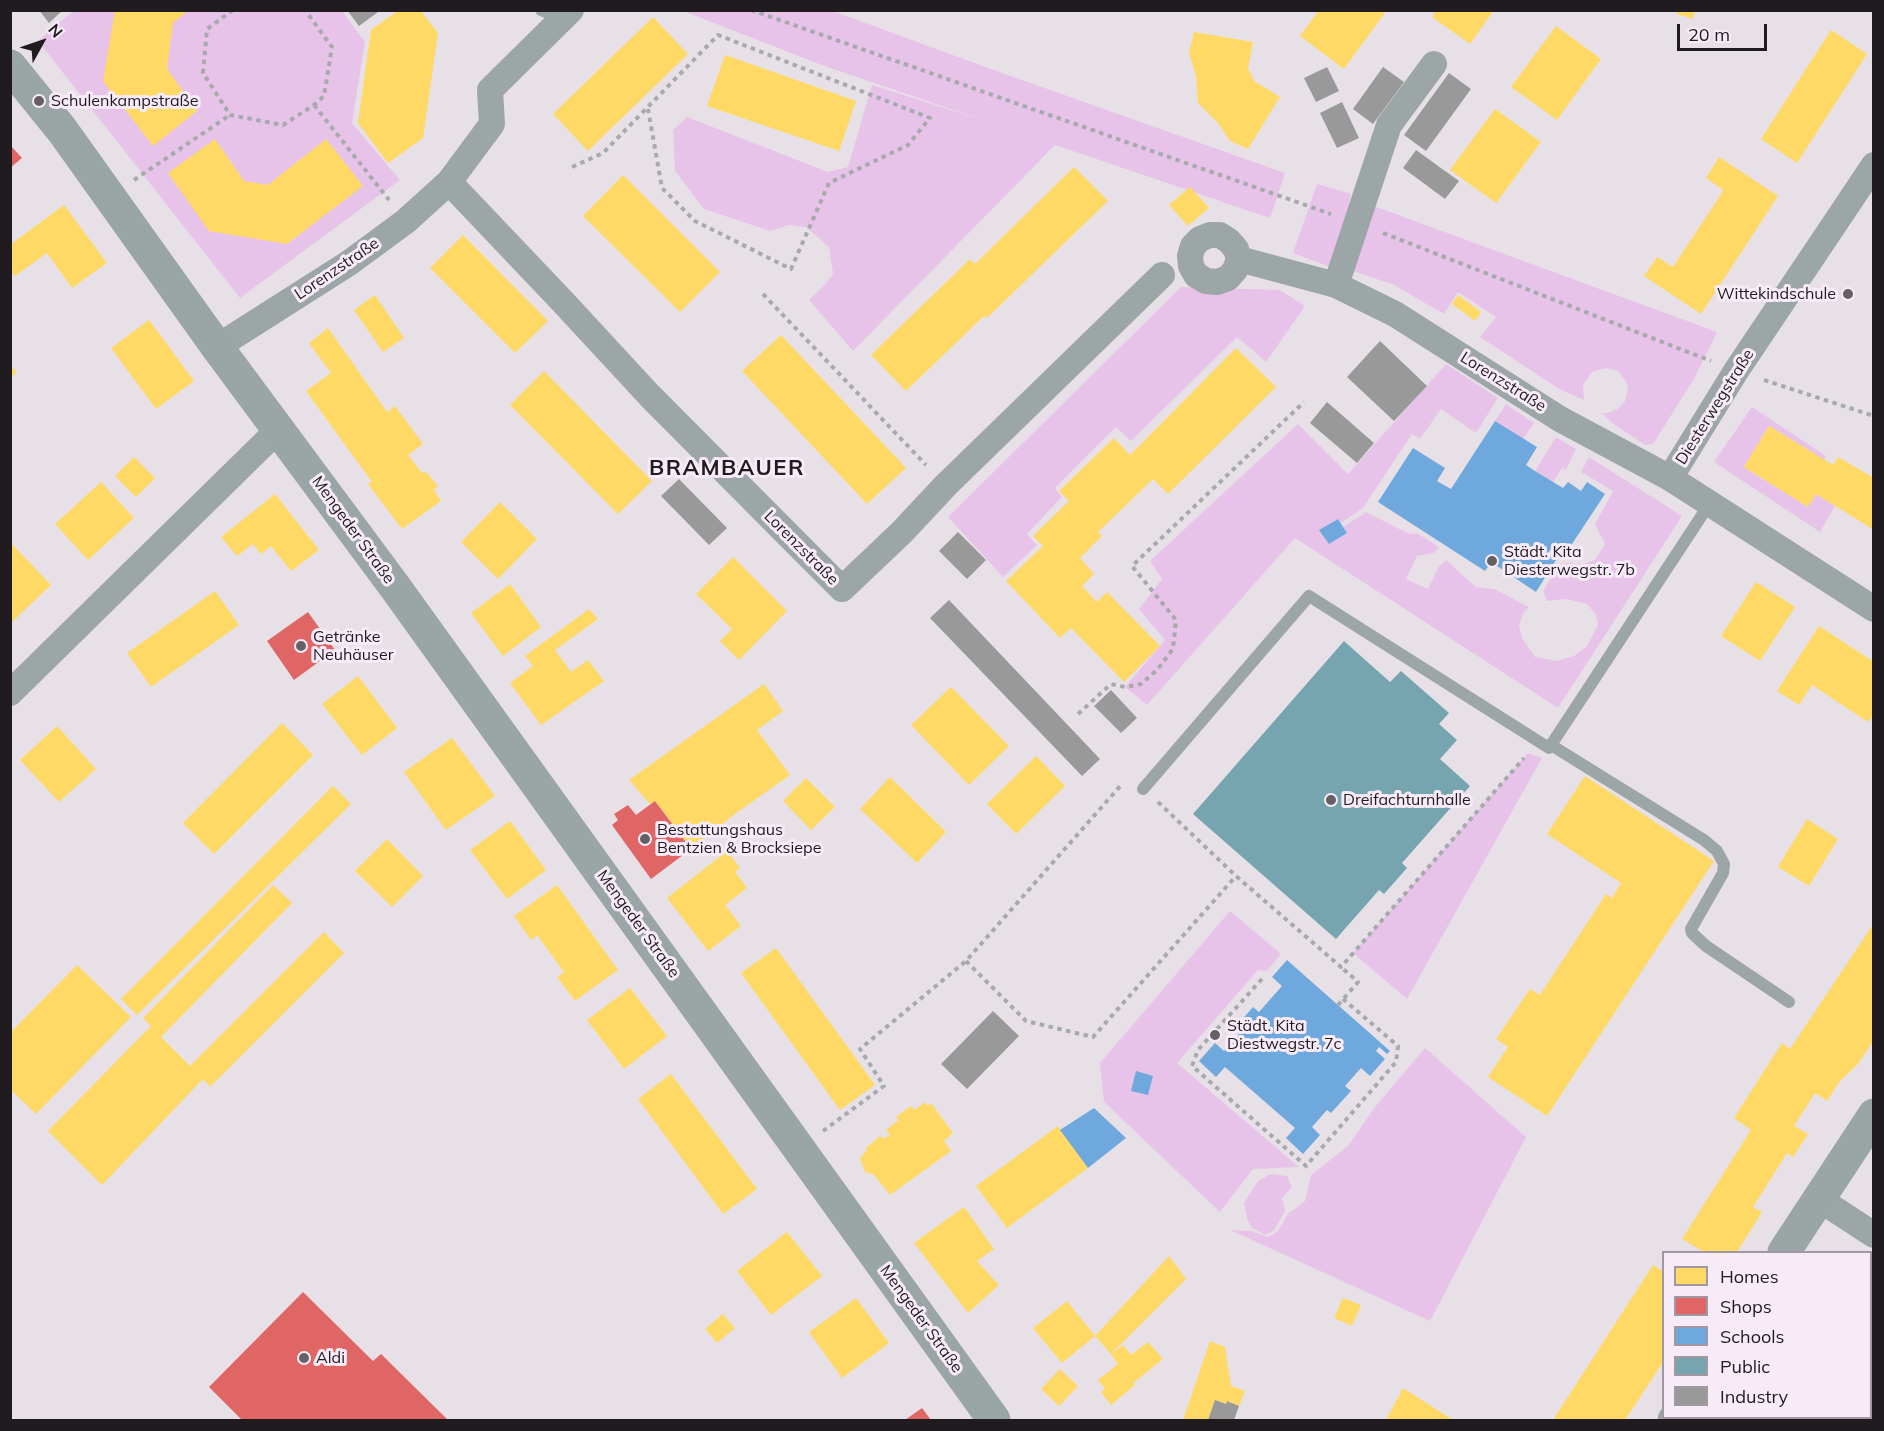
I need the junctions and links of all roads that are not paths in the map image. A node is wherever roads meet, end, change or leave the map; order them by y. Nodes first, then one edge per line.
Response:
1 (559, 13) edge
2 (1434, 64) dead end
3 (10, 66) edge
4 (1874, 165) edge
5 (449, 182) junction
6 (1239, 259) dead end
7 (1162, 275) dead end
8 (1336, 285) junction
9 (218, 347) junction
10 (279, 429) junction
11 (1670, 478) junction
12 (1710, 503) junction
13 (1874, 609) edge
14 (10, 693) edge
15 (1551, 745) junction
16 (1143, 789) road end
17 (1789, 1002) dead end
18 (1874, 1115) edge
19 (1819, 1199) junction
20 (1874, 1235) edge
21 (1785, 1251) edge
22 (994, 1420) edge

1 - 5 street, Lorenzstraße
2 - 8 street
3 - 9 main road, Mengeder Straße
4 - 11 street, Diesterwegstraße
5 - 7 street, Lorenzstraße
5 - 9 street, Lorenzstraße
6 - 8 street, Lorenzstraße
8 - 11 street, Lorenzstraße
9 - 10 main road, Mengeder Straße
10 - 14 street
10 - 22 main road, Mengeder Straße
11 - 12 street, Diesterwegstraße
12 - 13 street, Diesterwegstraße
12 - 15 lane
15 - 16 lane
15 - 17 lane
18 - 19 main road
19 - 20 street
19 - 21 main road

